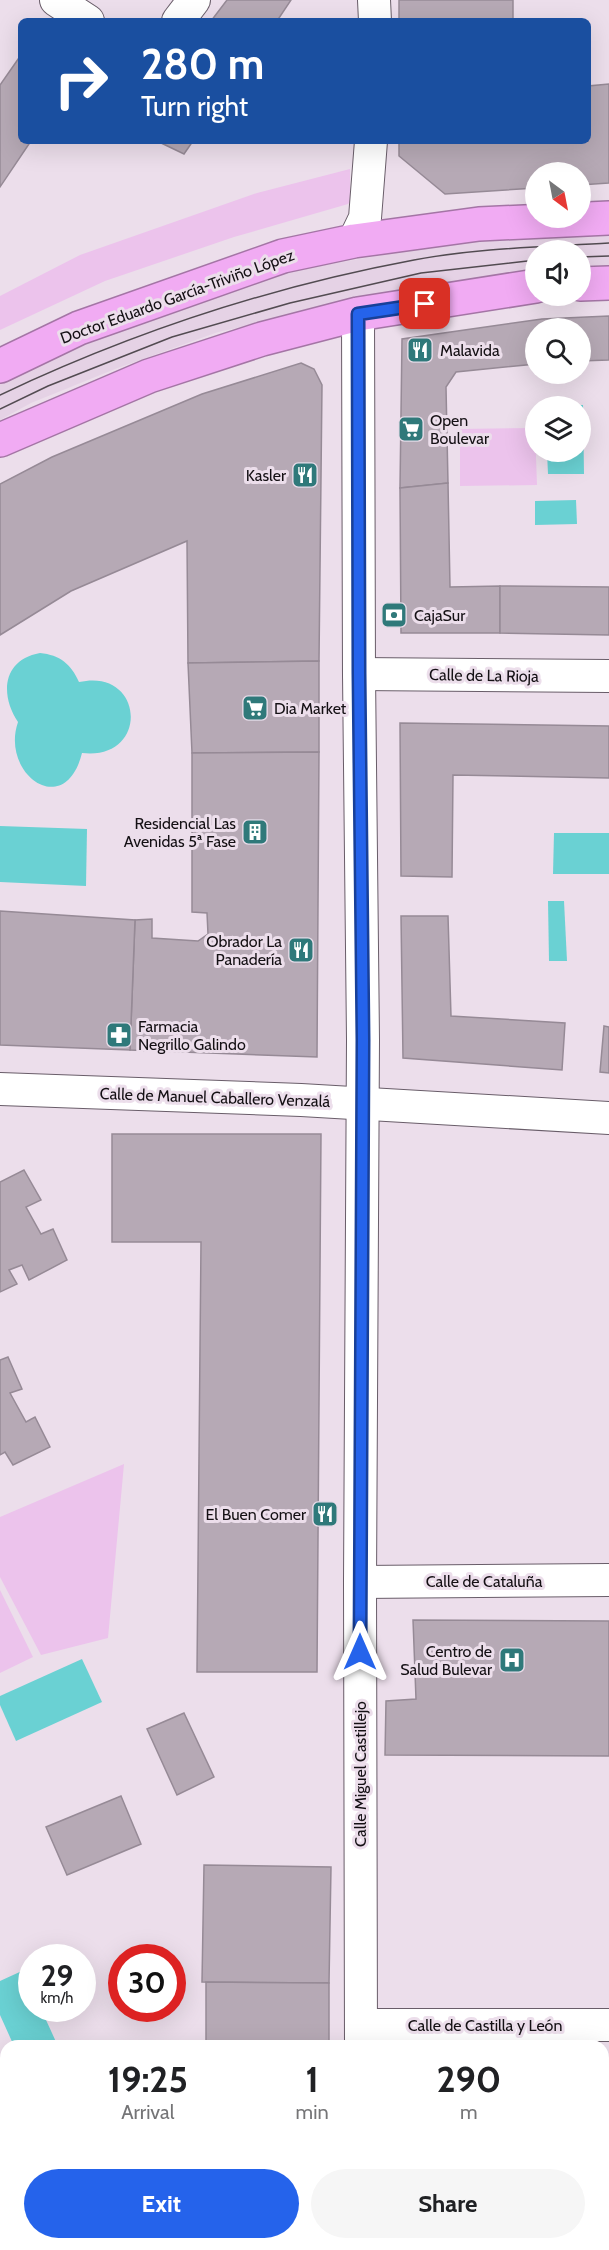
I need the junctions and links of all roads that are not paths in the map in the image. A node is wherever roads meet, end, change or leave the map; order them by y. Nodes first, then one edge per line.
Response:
1 (56, 0) edge
2 (194, 0) edge
3 (375, 0) edge
4 (83, 18) edge
5 (180, 18) edge
6 (375, 18) edge
7 (371, 144) edge
8 (609, 218) edge
9 (354, 241) junction
10 (609, 283) edge
11 (591, 284) edge
12 (525, 288) edge
13 (358, 314) junction
14 (0, 366) edge
15 (0, 440) edge
16 (359, 674) junction
17 (609, 676) edge
18 (0, 1089) edge
19 (362, 1104) junction
20 (609, 1118) edge
21 (609, 1580) edge
22 (360, 1582) junction
23 (609, 2025) edge
24 (361, 2035) edge

1 - 4 street
2 - 5 street
3 - 6 street
7 - 9 street
8 - 9 highway, Doctor Eduardo García-Triviño López
9 - 14 highway, Doctor Eduardo García-Triviño López
10 - 11 highway
12 - 13 highway
13 - 15 highway
13 - 16 street, Calle Miguel Castillejo
16 - 17 street, Calle de La Rioja
16 - 19 street, Calle Miguel Castillejo
18 - 19 street, Calle de Manuel Caballero Venzalá
19 - 20 street, Calle de Manuel Caballero Venzalá
19 - 22 street, Calle Miguel Castillejo
21 - 22 street, Calle de Cataluña
22 - 24 street, Calle Miguel Castillejo
23 - 24 street, Calle de Castilla y León

